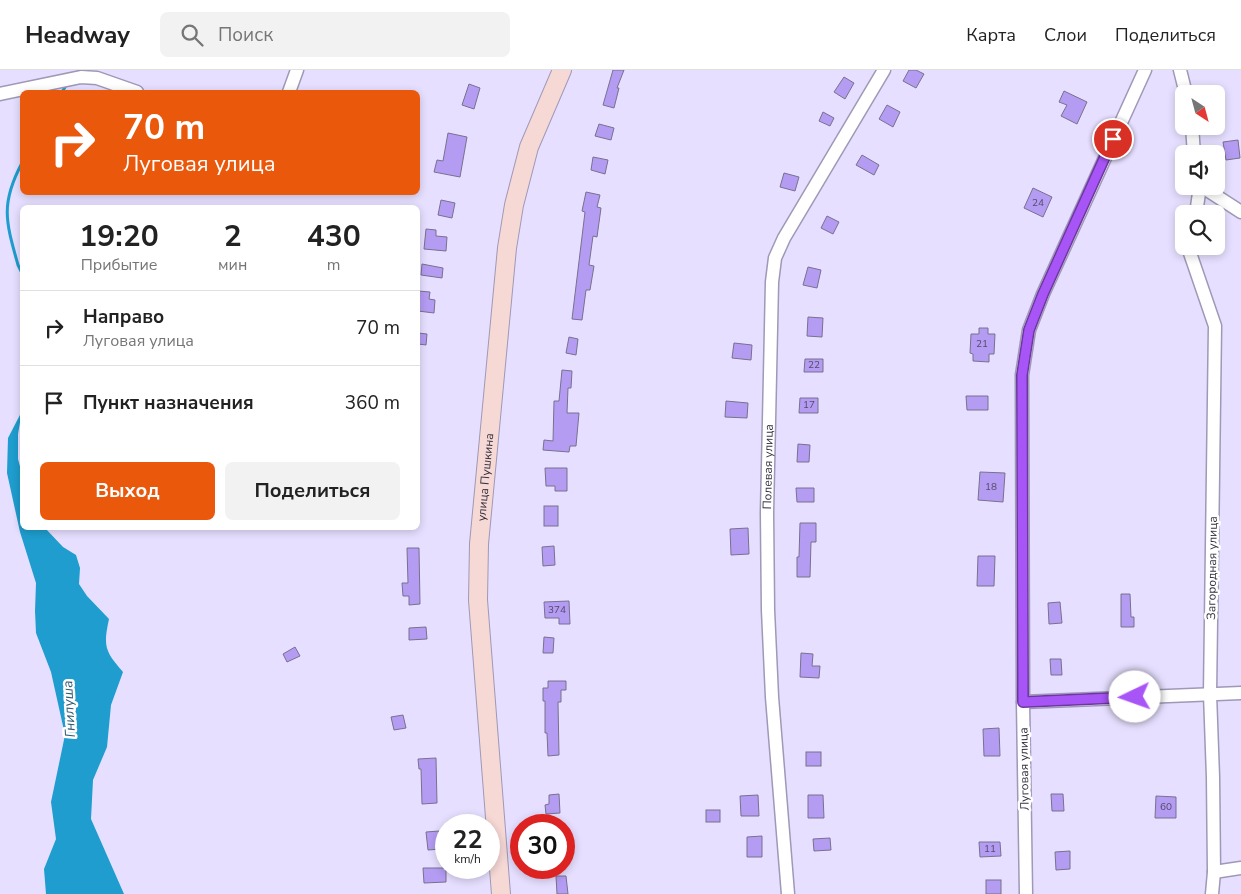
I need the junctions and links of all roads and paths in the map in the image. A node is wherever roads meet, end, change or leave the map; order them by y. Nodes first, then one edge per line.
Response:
1 (297, 70) edge
2 (562, 70) edge
3 (884, 70) edge
4 (1144, 70) edge
5 (1180, 70) edge
6 (1184, 85) edge
7 (131, 90) edge
8 (290, 90) edge
9 (0, 94) edge
10 (1214, 195) edge
11 (1241, 212) edge
12 (1191, 255) edge
13 (1241, 693) edge
14 (1210, 694) junction
15 (1023, 702) junction
16 (1241, 868) edge
17 (1214, 872) junction
18 (501, 894) edge
19 (788, 894) edge
20 (1026, 894) edge
21 (1212, 894) edge

1 - 8 street
2 - 18 main road, улица Пушкина
3 - 19 street, Полевая улица
4 - 15 street, Луговая улица
5 - 6 street
7 - 9 street
10 - 11 street
12 - 14 street, Загородная улица
13 - 14 street
14 - 15 street
14 - 17 street, Загородная улица
15 - 20 street, Луговая улица
16 - 17 street
17 - 21 street, Загородная улица

